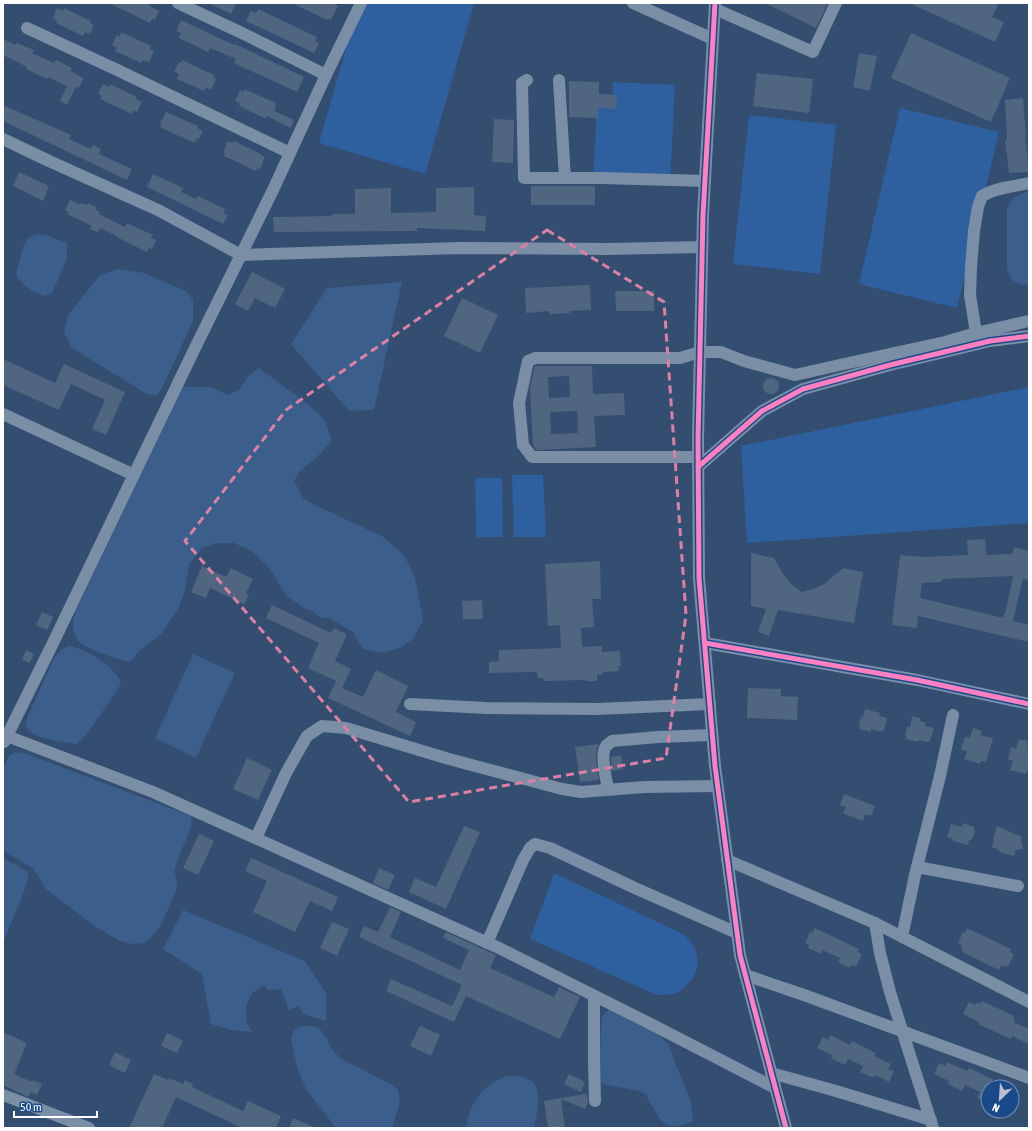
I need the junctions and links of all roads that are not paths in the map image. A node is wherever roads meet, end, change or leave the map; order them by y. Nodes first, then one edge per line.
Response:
1 (178, 3) edge
2 (361, 3) edge
3 (633, 3) edge
4 (836, 3) edge
5 (715, 6) edge
6 (26, 28) dead end
7 (713, 39) junction
8 (326, 75) junction
9 (527, 80) dead end
10 (559, 80) dead end
11 (3, 139) edge
12 (290, 153) junction
13 (565, 178) junction
14 (705, 181) junction
15 (1029, 183) edge
16 (702, 247) junction
17 (241, 255) junction
18 (1029, 321) edge
19 (976, 333) junction
20 (1029, 336) edge
21 (700, 352) junction
22 (3, 414) edge
23 (698, 462) junction
24 (134, 475) junction
25 (705, 643) junction
26 (410, 704) dead end
27 (710, 704) junction
28 (1029, 704) edge
29 (953, 715) dead end
30 (712, 735) junction
31 (5, 740) edge
32 (717, 786) junction
33 (608, 789) junction
34 (256, 838) junction
35 (727, 860) junction
36 (917, 867) junction
37 (1018, 886) dead end
38 (875, 923) junction
39 (737, 933) junction
40 (902, 937) junction
41 (487, 943) junction
42 (745, 975) junction
43 (594, 996) junction
44 (1029, 1002) edge
45 (903, 1032) junction
46 (771, 1073) junction
47 (1029, 1078) edge
48 (775, 1088) junction
49 (3, 1094) edge
50 (595, 1101) dead end
51 (932, 1124) edge
52 (89, 1128) edge
53 (786, 1128) edge

1 - 8 street
2 - 8 street
3 - 7 street
4 - 5 street
5 - 7 street
6 - 12 street
7 - 14 street
8 - 12 street
9 - 13 street
10 - 13 street
11 - 17 street
12 - 17 street
13 - 14 street
14 - 16 street
15 - 19 street
16 - 17 street
16 - 21 street
17 - 24 street
18 - 19 street
19 - 21 street
20 - 23 street
21 - 23 street
21 - 23 street
22 - 24 street
23 - 25 street
24 - 31 street
25 - 27 street
25 - 28 street
26 - 27 street
27 - 30 street
29 - 36 street
30 - 32 street
30 - 33 street
31 - 34 street
32 - 33 street
32 - 35 street
33 - 34 street
34 - 41 street
35 - 38 street
35 - 39 street
36 - 37 street
36 - 40 street
38 - 40 street
38 - 45 street
39 - 41 street
39 - 42 street
40 - 44 street
41 - 43 street
42 - 45 street
42 - 46 street
43 - 48 street
43 - 50 street
45 - 47 street
45 - 51 street
46 - 48 street
46 - 51 street
48 - 53 street
49 - 52 street

